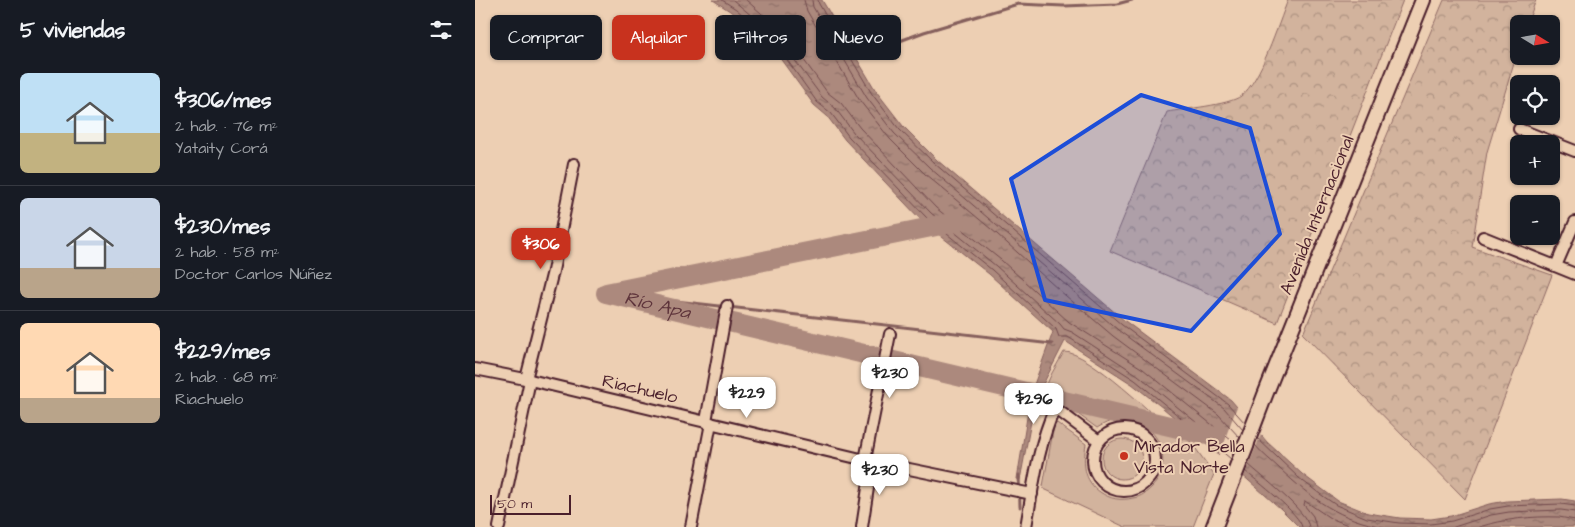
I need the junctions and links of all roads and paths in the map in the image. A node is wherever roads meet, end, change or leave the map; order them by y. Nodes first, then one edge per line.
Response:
1 (1423, 0) edge
2 (1519, 129) dead end
3 (1575, 151) edge
4 (574, 164) dead end
5 (1575, 222) edge
6 (1483, 237) dead end
7 (1556, 266) junction
8 (1575, 274) edge
9 (727, 306) dead end
10 (890, 334) dead end
11 (475, 369) edge
12 (528, 380) junction
13 (709, 422) junction
14 (1099, 441) junction
15 (1246, 445) joint
16 (868, 461) junction
17 (1023, 493) junction
18 (499, 527) edge
19 (691, 527) edge
20 (862, 527) edge
21 (1026, 527) edge
22 (1214, 527) edge

1 - 15 main road, Avenida Internacional
2 - 3 street
4 - 12 street
5 - 7 street
6 - 7 street
7 - 8 street
9 - 13 street
10 - 16 street
11 - 12 street, Riachuelo
12 - 13 street, Riachuelo
12 - 18 street
13 - 16 street, Riachuelo
13 - 19 street
14 - 14 street
14 - 17 street
15 - 22 highway
16 - 17 street, Riachuelo
16 - 20 street
17 - 21 street

